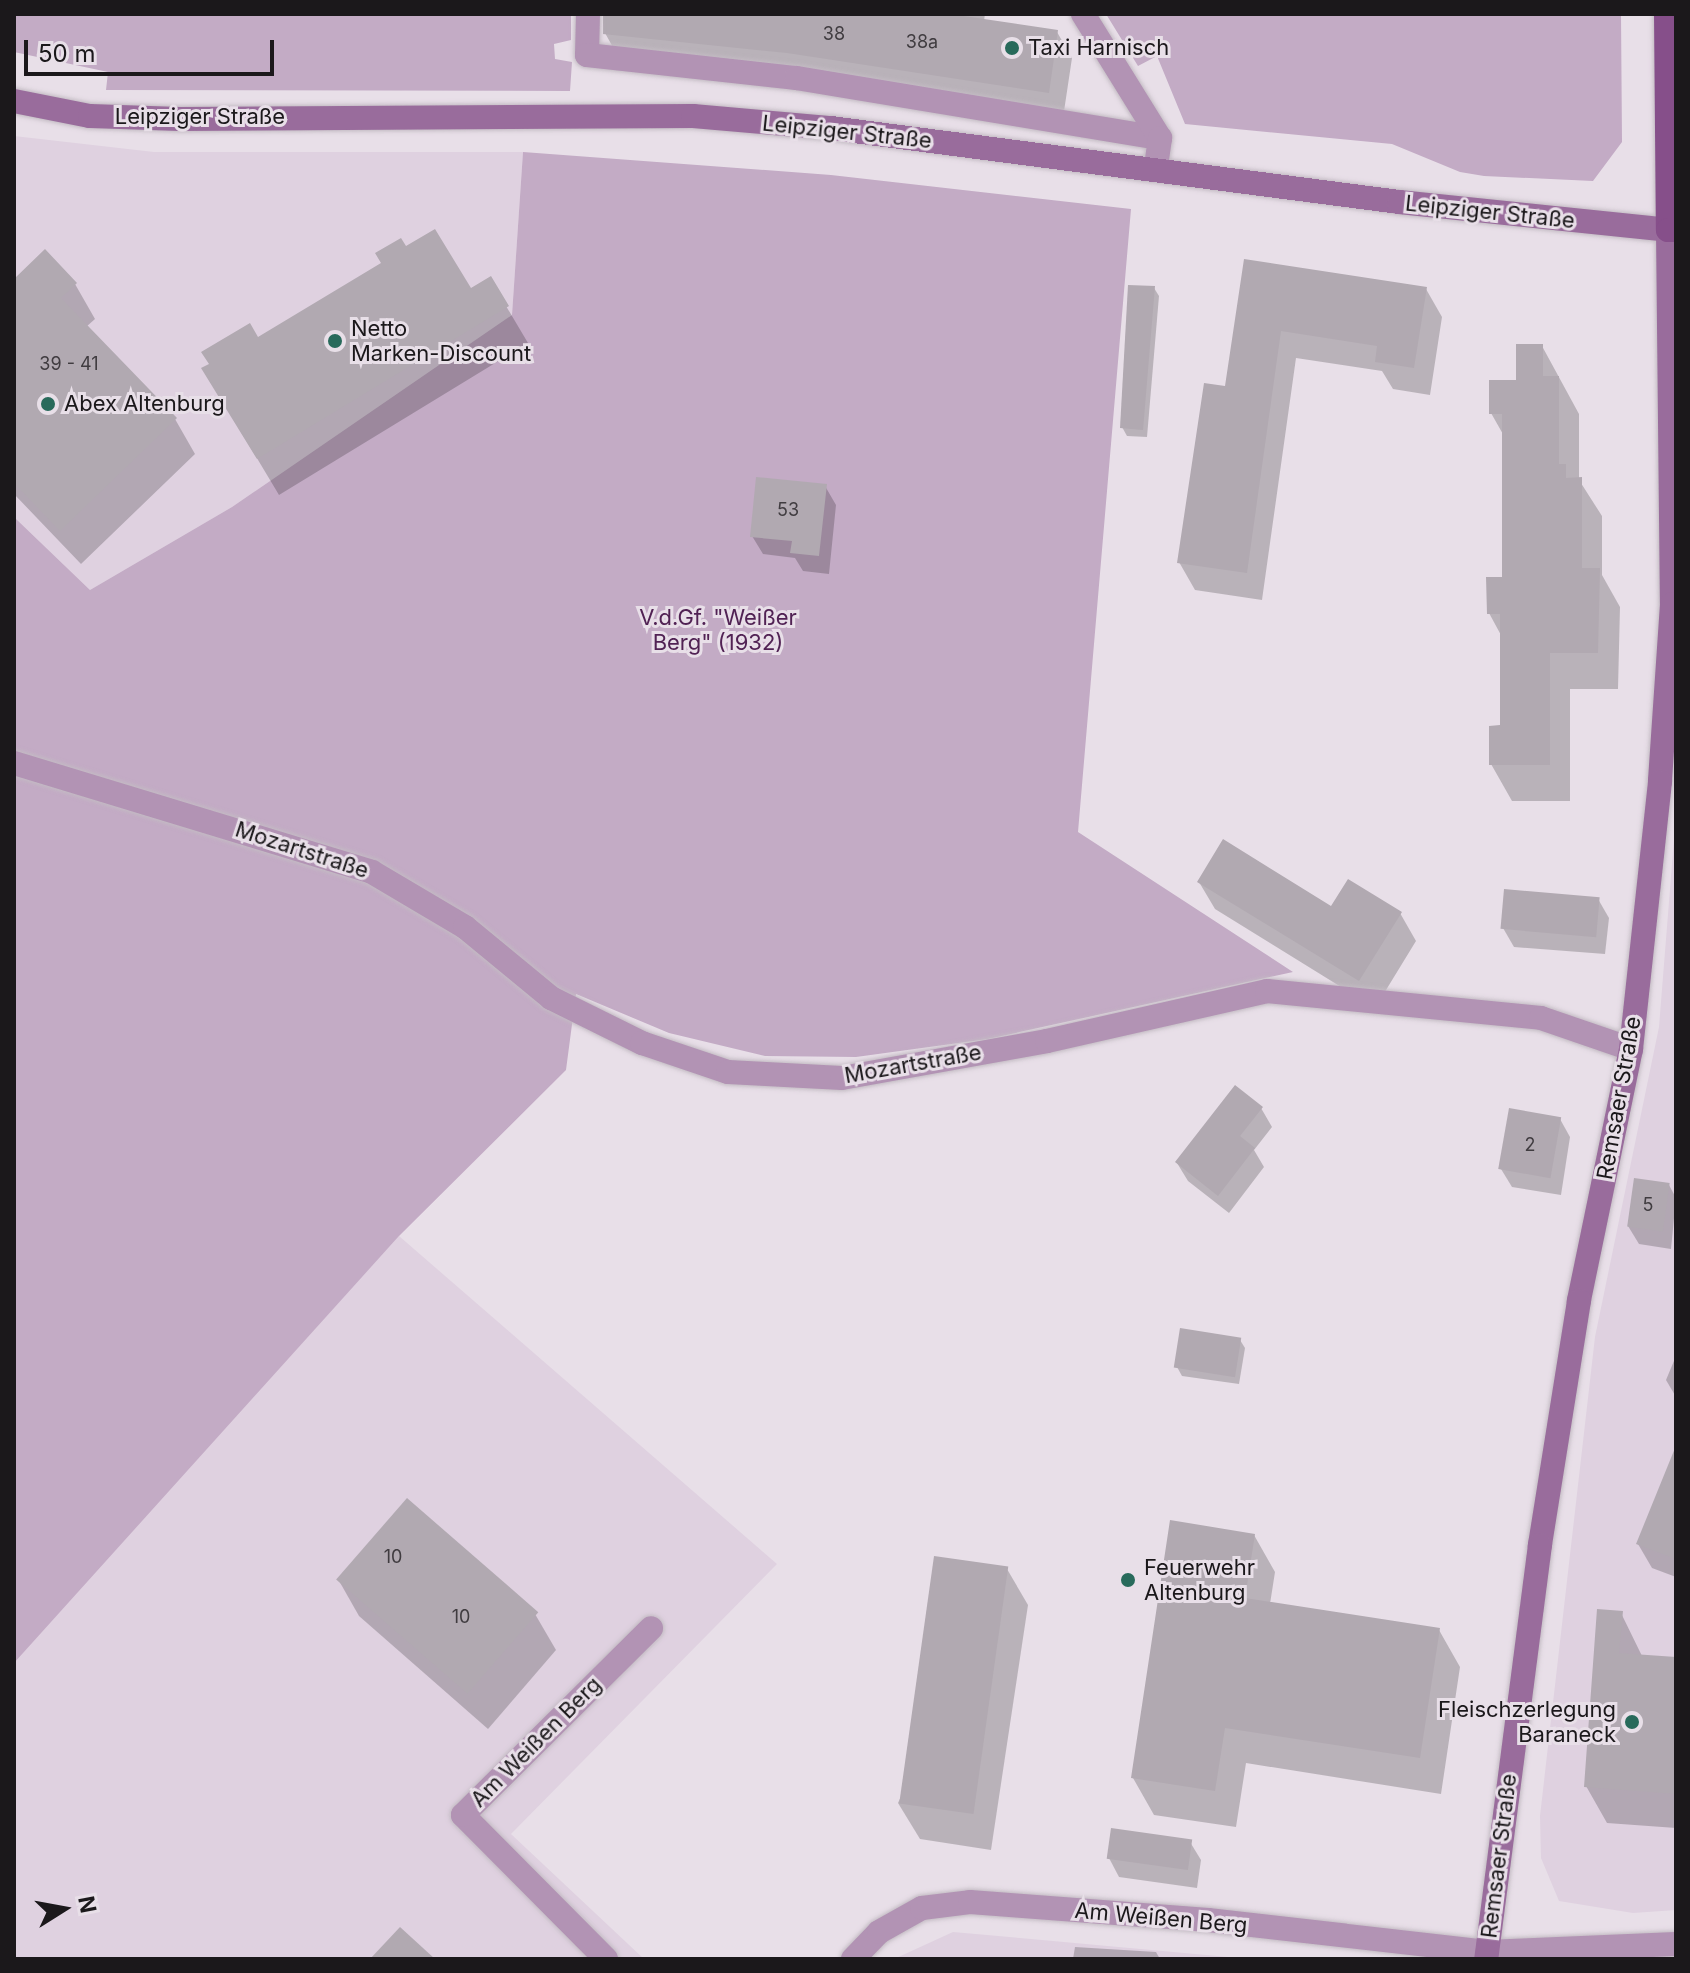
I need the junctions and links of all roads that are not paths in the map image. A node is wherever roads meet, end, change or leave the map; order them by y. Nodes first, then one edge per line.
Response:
1 (588, 14) edge
2 (1083, 14) edge
3 (1666, 14) edge
4 (14, 101) edge
5 (1160, 138) junction
6 (1156, 168) junction
7 (1672, 230) edge
8 (14, 763) edge
9 (1631, 1049) junction
10 (651, 1628) dead end
11 (1676, 1944) edge
12 (1487, 1955) edge
13 (606, 1959) edge
14 (853, 1959) edge

1 - 5 street, Leipziger Straße
2 - 5 street
3 - 7 main road
4 - 6 street, Leipziger Straße
5 - 6 street
6 - 7 street, Leipziger Straße
7 - 9 street, Remsaer Straße
8 - 9 street, Mozartstraße
9 - 12 street, Remsaer Straße
10 - 13 street, Am Weißen Berg
11 - 12 street, Am Weißen Berg
12 - 14 street, Am Weißen Berg

